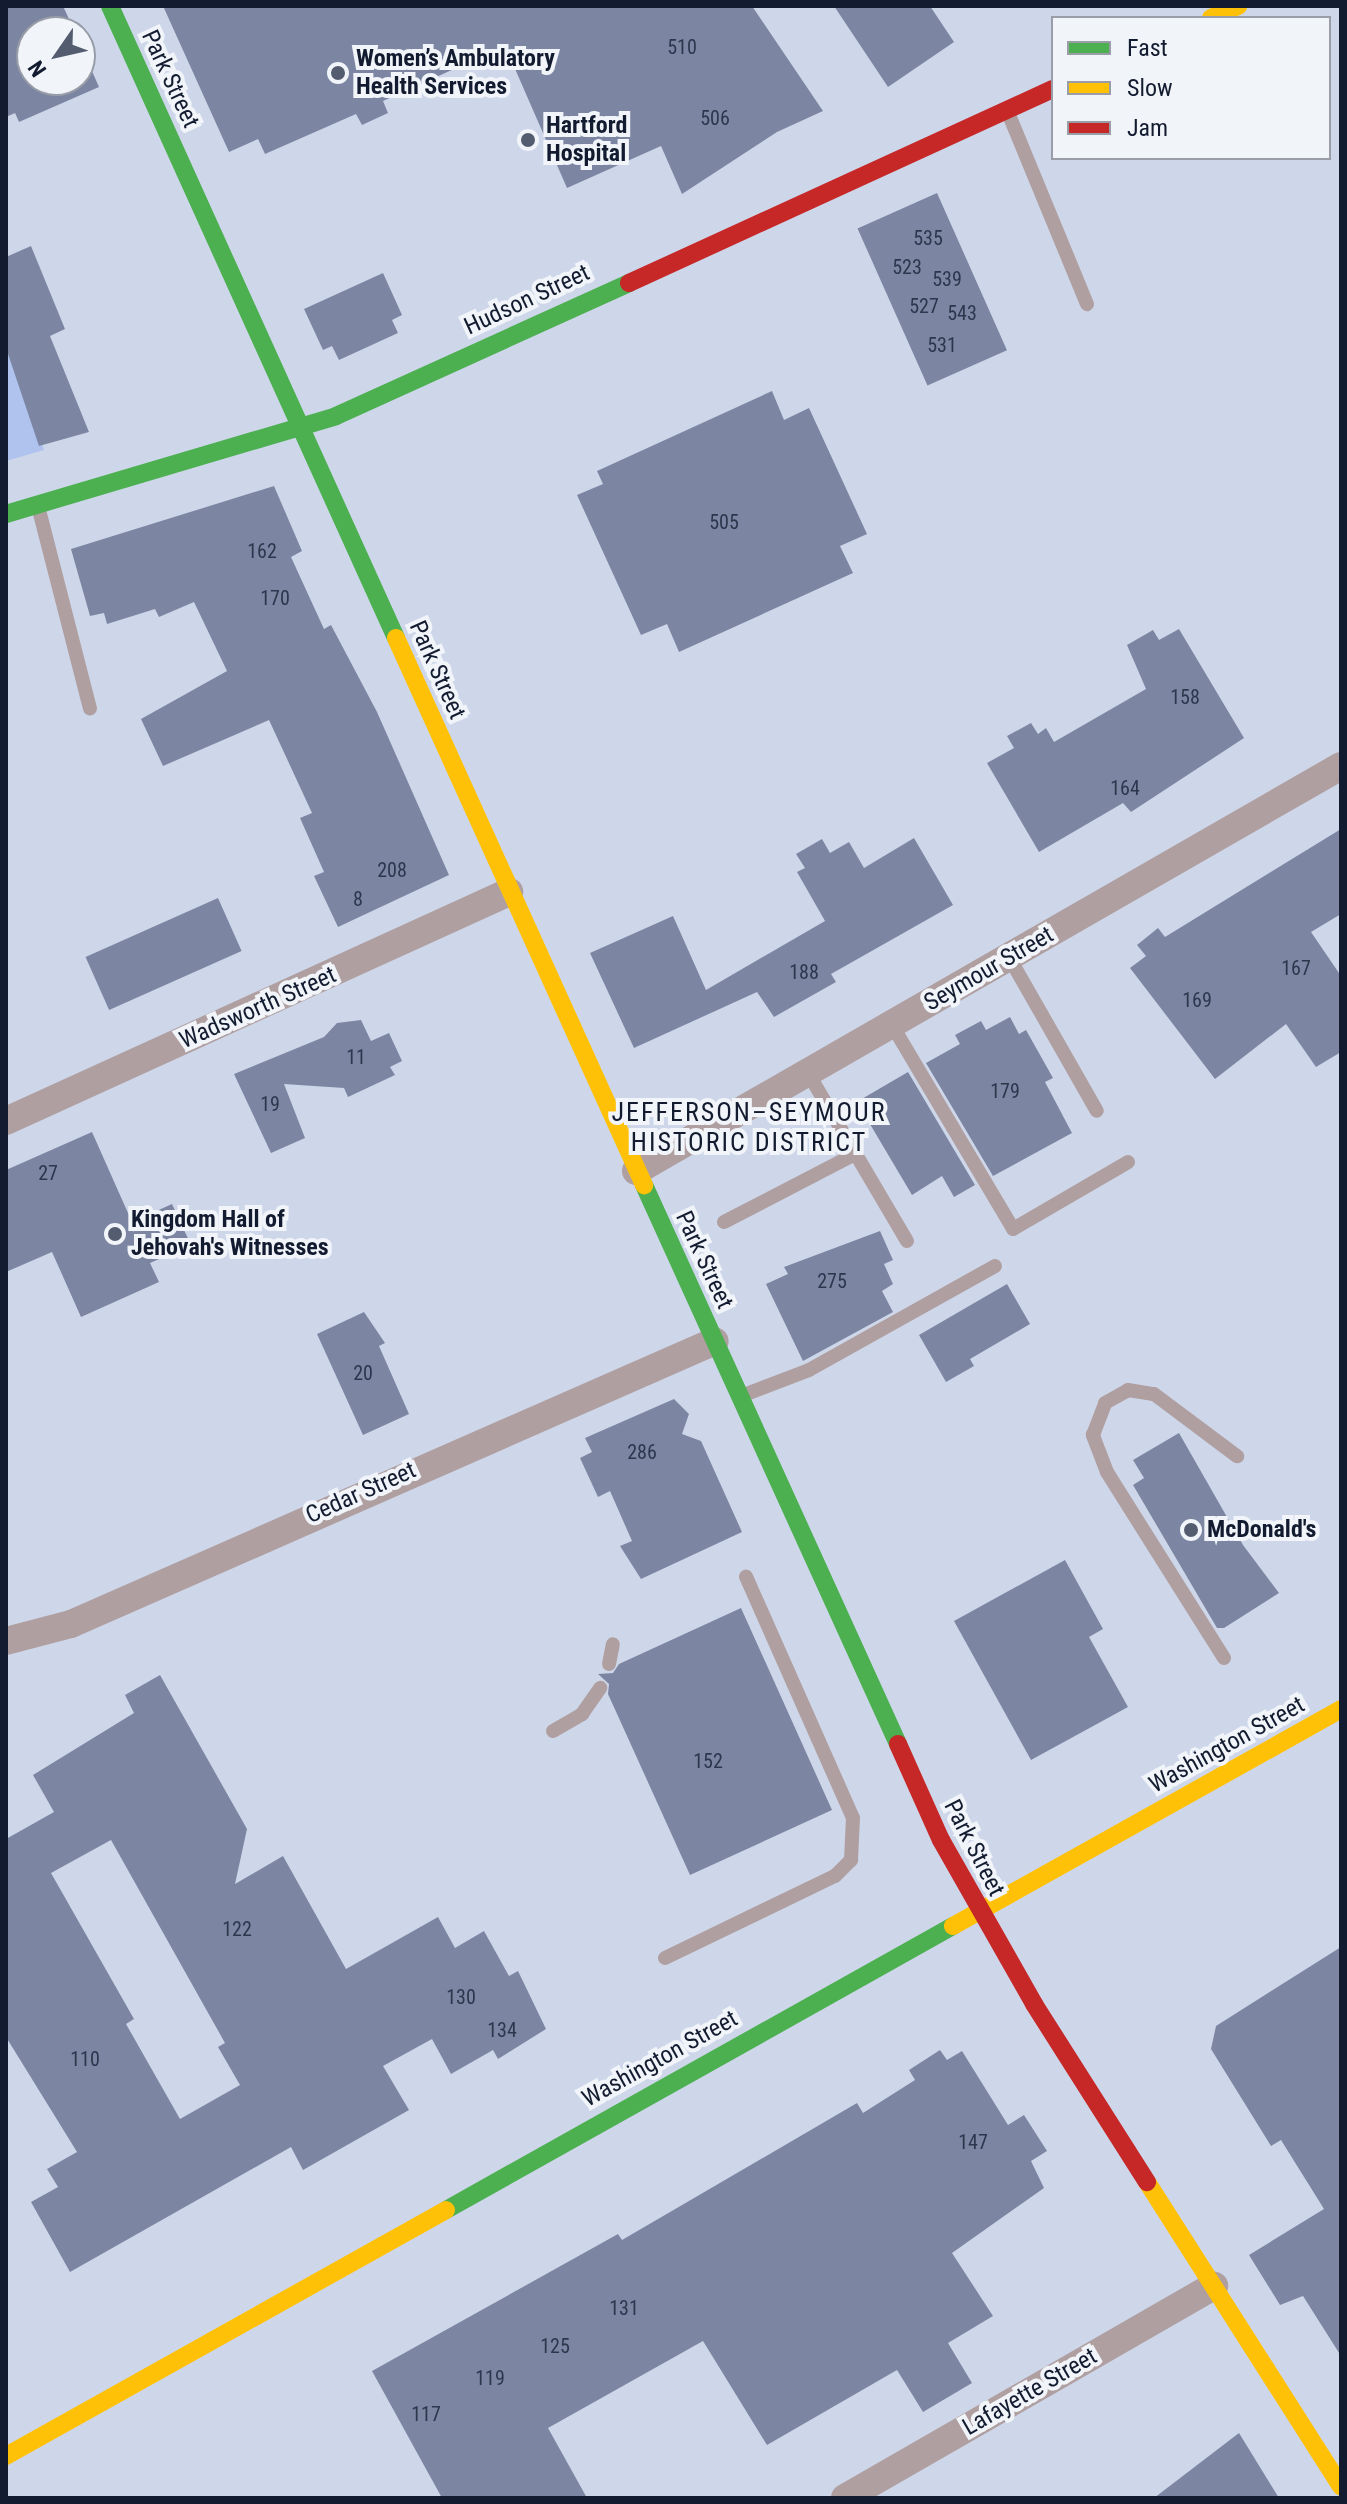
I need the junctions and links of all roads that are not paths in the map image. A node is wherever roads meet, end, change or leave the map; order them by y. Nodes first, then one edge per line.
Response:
1 (110, 6) edge
2 (1238, 6) edge
3 (1216, 16) edge
4 (1051, 90) edge
5 (1007, 109) junction
6 (1087, 304) dead end
7 (303, 428) junction
8 (38, 505) junction
9 (6, 514) edge
10 (90, 708) dead end
11 (1341, 766) edge
12 (509, 892) junction
13 (1009, 957) junction
14 (892, 1025) junction
15 (808, 1073) junction
16 (1097, 1111) dead end
17 (6, 1121) edge
18 (855, 1154) junction
19 (1128, 1162) dead end
20 (636, 1171) junction
21 (724, 1222) dead end
22 (907, 1241) dead end
23 (995, 1266) dead end
24 (715, 1341) junction
25 (740, 1397) junction
26 (1237, 1456) dead end
27 (746, 1577) dead end
28 (6, 1641) edge
29 (613, 1644) dead end
30 (1224, 1658) dead end
31 (609, 1664) dead end
32 (600, 1688) dead end
33 (1341, 1709) edge
34 (553, 1731) dead end
35 (979, 1911) junction
36 (665, 1958) dead end
37 (1214, 2286) junction
38 (6, 2456) edge
39 (1341, 2487) edge
40 (845, 2498) edge

1 - 7 main road, Park Street
2 - 3 main road
4 - 5 main road, Hudson Street
5 - 6 lane
5 - 7 main road, Hudson Street
7 - 8 main road, Hudson Street
7 - 12 main road, Park Street
8 - 9 main road, Hudson Street
8 - 10 lane
11 - 13 street, Seymour Street
12 - 17 street, Wadsworth Street
12 - 20 main road, Park Street
13 - 14 street, Seymour Street
13 - 16 lane
14 - 15 street, Seymour Street
14 - 19 lane
15 - 18 lane
15 - 20 street, Seymour Street
18 - 21 lane
18 - 22 lane
20 - 24 main road, Park Street
23 - 25 lane
24 - 25 main road, Park Street
24 - 28 street, Cedar Street
25 - 35 main road, Park Street
26 - 30 lane
27 - 36 lane
29 - 31 lane
32 - 34 lane
33 - 35 main road, Washington Street
35 - 37 main road, Park Street
35 - 38 main road, Washington Street
37 - 39 main road, Park Street
37 - 40 street, Lafayette Street

